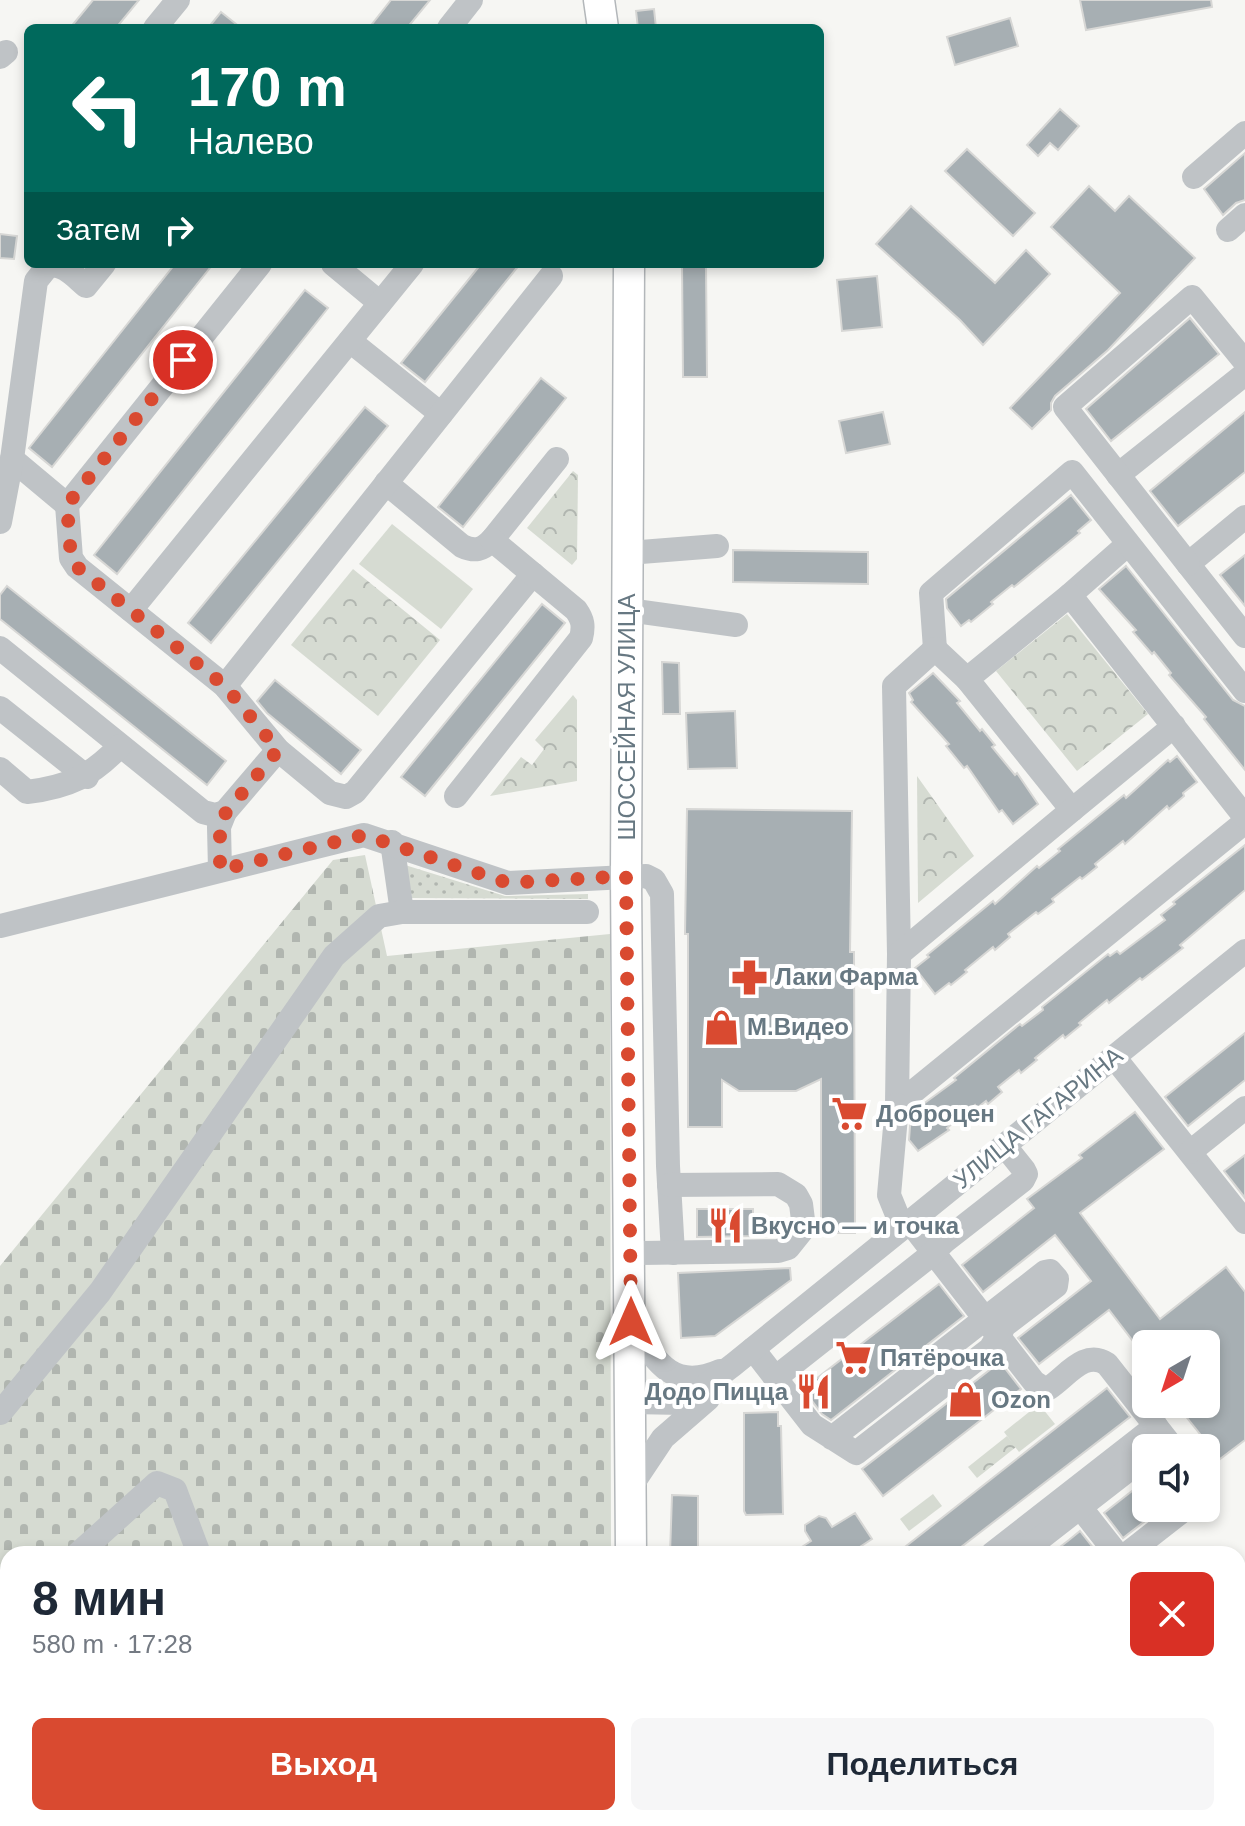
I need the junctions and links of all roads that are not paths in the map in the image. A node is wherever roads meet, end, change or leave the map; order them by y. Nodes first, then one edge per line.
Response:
1 (178, 0) edge
2 (471, 0) edge
3 (599, 0) edge
4 (158, 24) edge
5 (452, 24) edge
6 (602, 24) edge
7 (1245, 133) edge
8 (1194, 177) dead end
9 (46, 268) edge
10 (64, 268) edge
11 (101, 268) edge
12 (257, 268) edge
13 (338, 268) edge
14 (409, 268) edge
15 (629, 268) edge
16 (551, 276) dead end
17 (380, 303) junction
18 (350, 341) junction
19 (1245, 362) edge
20 (1245, 374) edge
21 (441, 414) junction
22 (12, 459) junction
23 (557, 459) dead end
24 (1118, 475) junction
25 (386, 483) junction
26 (67, 505) junction
27 (1245, 517) edge
28 (0, 522) edge
29 (492, 540) junction
30 (1128, 544) junction
31 (717, 546) dead end
32 (628, 553) junction
33 (1188, 564) junction
34 (533, 574) junction
35 (1070, 595) junction
36 (131, 610) junction
37 (628, 610) junction
38 (736, 625) dead end
39 (1245, 636) edge
40 (0, 648) edge
41 (935, 649) junction
42 (967, 679) junction
43 (225, 686) junction
44 (1245, 691) edge
45 (0, 708) edge
46 (1174, 726) junction
47 (120, 746) junction
48 (278, 750) junction
49 (0, 769) edge
50 (87, 777) junction
51 (456, 796) dead end
52 (1072, 810) junction
53 (225, 812) junction
54 (1245, 820) edge
55 (392, 842) junction
56 (220, 870) junction
57 (626, 876) junction
58 (402, 912) junction
59 (587, 912) dead end
60 (0, 926) edge
61 (1245, 951) edge
62 (899, 954) junction
63 (1114, 1057) junction
64 (897, 1105) junction
65 (1245, 1108) edge
66 (1004, 1145) junction
67 (1190, 1152) junction
68 (630, 1167) junction
69 (668, 1175) junction
70 (1245, 1222) edge
71 (905, 1224) junction
72 (641, 1253) dead end
73 (673, 1253) junction
74 (933, 1253) junction
75 (631, 1322) junction
76 (992, 1328) junction
77 (753, 1349) junction
78 (733, 1365) junction
79 (775, 1378) junction
80 (631, 1402) junction
81 (0, 1413) edge
82 (1159, 1434) edge
83 (1132, 1461) edge
84 (1132, 1467) edge
85 (631, 1486) junction
86 (1080, 1507) junction
87 (1168, 1522) edge
88 (87, 1546) edge
89 (196, 1546) edge
90 (631, 1546) edge
91 (1004, 1546) edge
92 (1030, 1546) edge
93 (1111, 1546) edge
94 (1137, 1546) edge

1 - 4 street
2 - 5 street
3 - 6 main road
7 - 8 street
9 - 22 street
10 - 11 street
12 - 26 street
13 - 17 street
14 - 17 street
15 - 32 main road, ШОССЕЙНАЯ УЛИЦА
16 - 21 street
17 - 18 street
18 - 21 street
18 - 36 street
19 - 24 street
20 - 24 street
21 - 25 street
22 - 26 street
22 - 28 street
23 - 29 street
24 - 33 street
25 - 29 street
25 - 43 street
26 - 36 street
27 - 33 street
29 - 34 street
30 - 35 street
30 - 41 street
30 - 44 street
31 - 32 street
32 - 37 main road, ШОССЕЙНАЯ УЛИЦА
33 - 39 street
34 - 48 street
34 - 51 street
35 - 42 street
35 - 46 street
36 - 43 street
37 - 38 street
37 - 57 main road, ШОССЕЙНАЯ УЛИЦА
40 - 47 street
41 - 42 street
41 - 62 street
42 - 52 street
43 - 48 street
45 - 50 street
46 - 52 street
46 - 54 street
47 - 50 street
47 - 53 street
48 - 53 street
49 - 50 street
52 - 62 street
53 - 56 street
54 - 64 street
55 - 56 street
55 - 57 street
55 - 58 street
56 - 60 street
57 - 68 main road, ШОССЕЙНАЯ УЛИЦА
57 - 69 street
58 - 59 street
58 - 81 street
61 - 63 street, УЛИЦА ГАГАРИНА
62 - 64 street
63 - 66 street, УЛИЦА ГАГАРИНА
63 - 67 street
64 - 71 street
65 - 67 street
66 - 71 street, УЛИЦА ГАГАРИНА
66 - 74 street
67 - 70 street
68 - 69 street
68 - 75 main road, ШОССЕЙНАЯ УЛИЦА
69 - 73 street
69 - 73 street
71 - 74 street
71 - 77 street, УЛИЦА ГАГАРИНА
72 - 73 street
74 - 76 street
74 - 79 street
75 - 78 street
75 - 80 main road, ШОССЕЙНАЯ УЛИЦА
76 - 79 street
76 - 82 street
77 - 78 street, УЛИЦА ГАГАРИНА
77 - 79 street
78 - 80 street, УЛИЦА ГАГАРИНА
78 - 85 street
80 - 85 main road, ШОССЕЙНАЯ УЛИЦА
83 - 91 street
84 - 86 street
85 - 90 main road, ШОССЕЙНАЯ УЛИЦА
86 - 92 street
86 - 93 street
87 - 94 street
88 - 89 street

